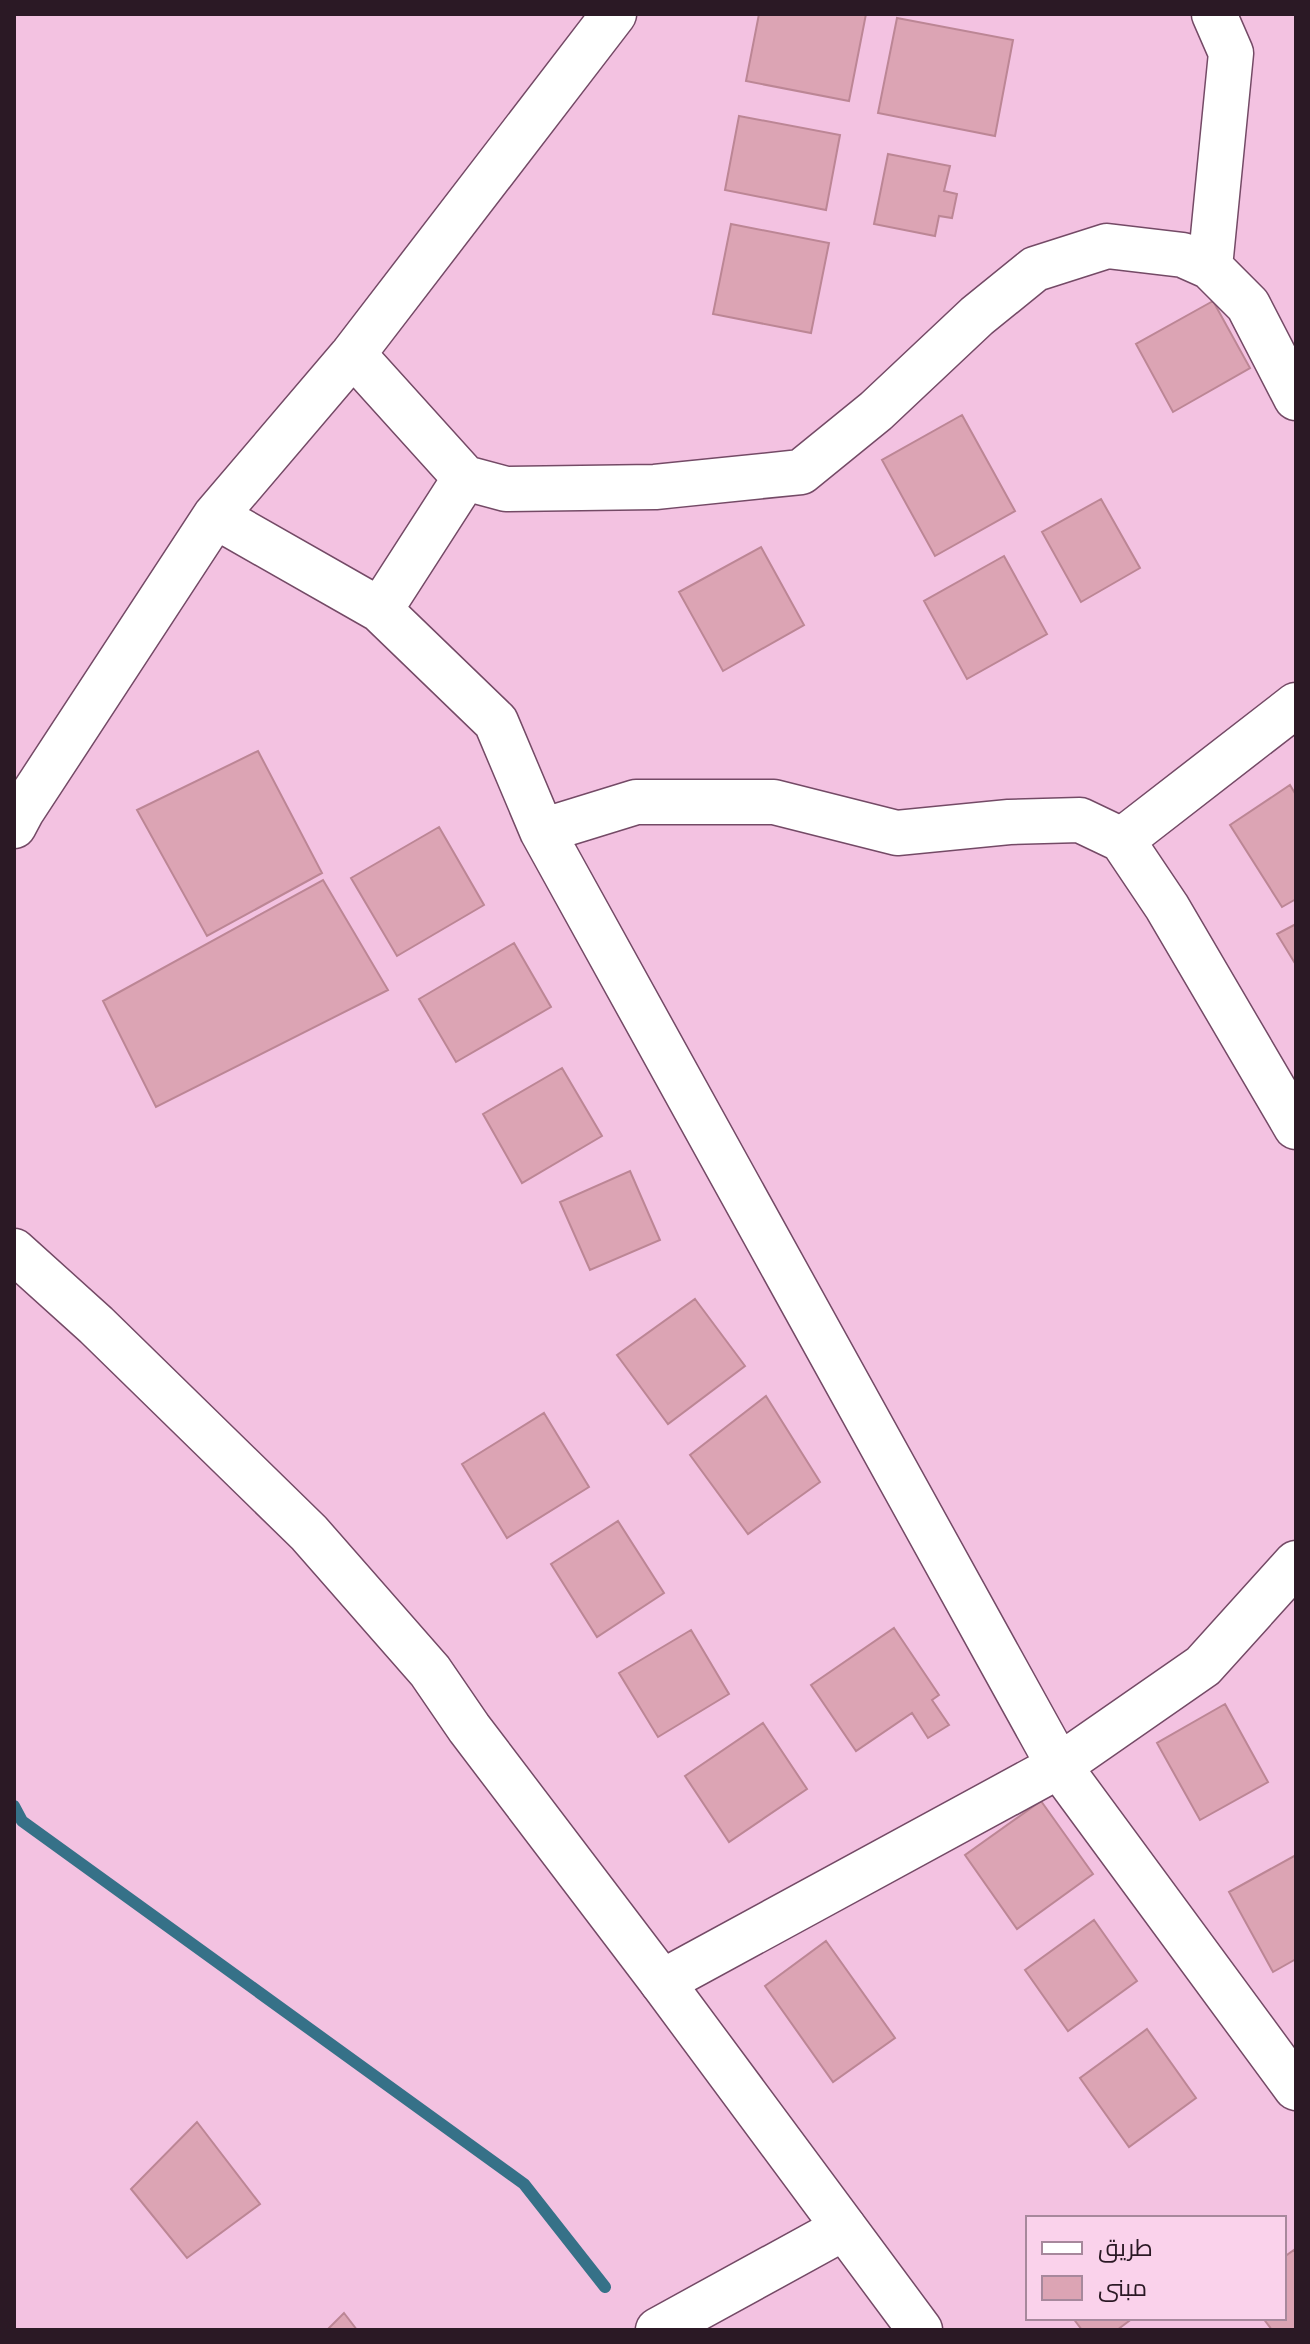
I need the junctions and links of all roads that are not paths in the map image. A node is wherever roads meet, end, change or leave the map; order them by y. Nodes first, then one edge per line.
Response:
1 (614, 14) edge
2 (1214, 14) edge
3 (1210, 267) junction
4 (353, 354) junction
5 (1296, 398) edge
6 (465, 478) junction
7 (215, 516) junction
8 (380, 610) junction
9 (1296, 705) edge
10 (14, 826) edge
11 (542, 831) junction
12 (1122, 840) junction
13 (1296, 1127) edge
14 (14, 1251) edge
15 (1296, 1563) edge
16 (1059, 1766) junction
17 (662, 1982) junction
18 (1296, 2088) edge
19 (844, 2228) junction
20 (658, 2330) edge
21 (920, 2330) edge

1 - 4 street
2 - 3 street
3 - 5 street
3 - 6 street
4 - 6 street
4 - 7 street
6 - 8 street
7 - 8 street
7 - 10 street
8 - 11 street
9 - 12 street
11 - 12 street
11 - 16 street
12 - 13 street
14 - 17 street
15 - 16 street
16 - 17 street
16 - 18 street
17 - 19 street
19 - 20 street
19 - 21 street

